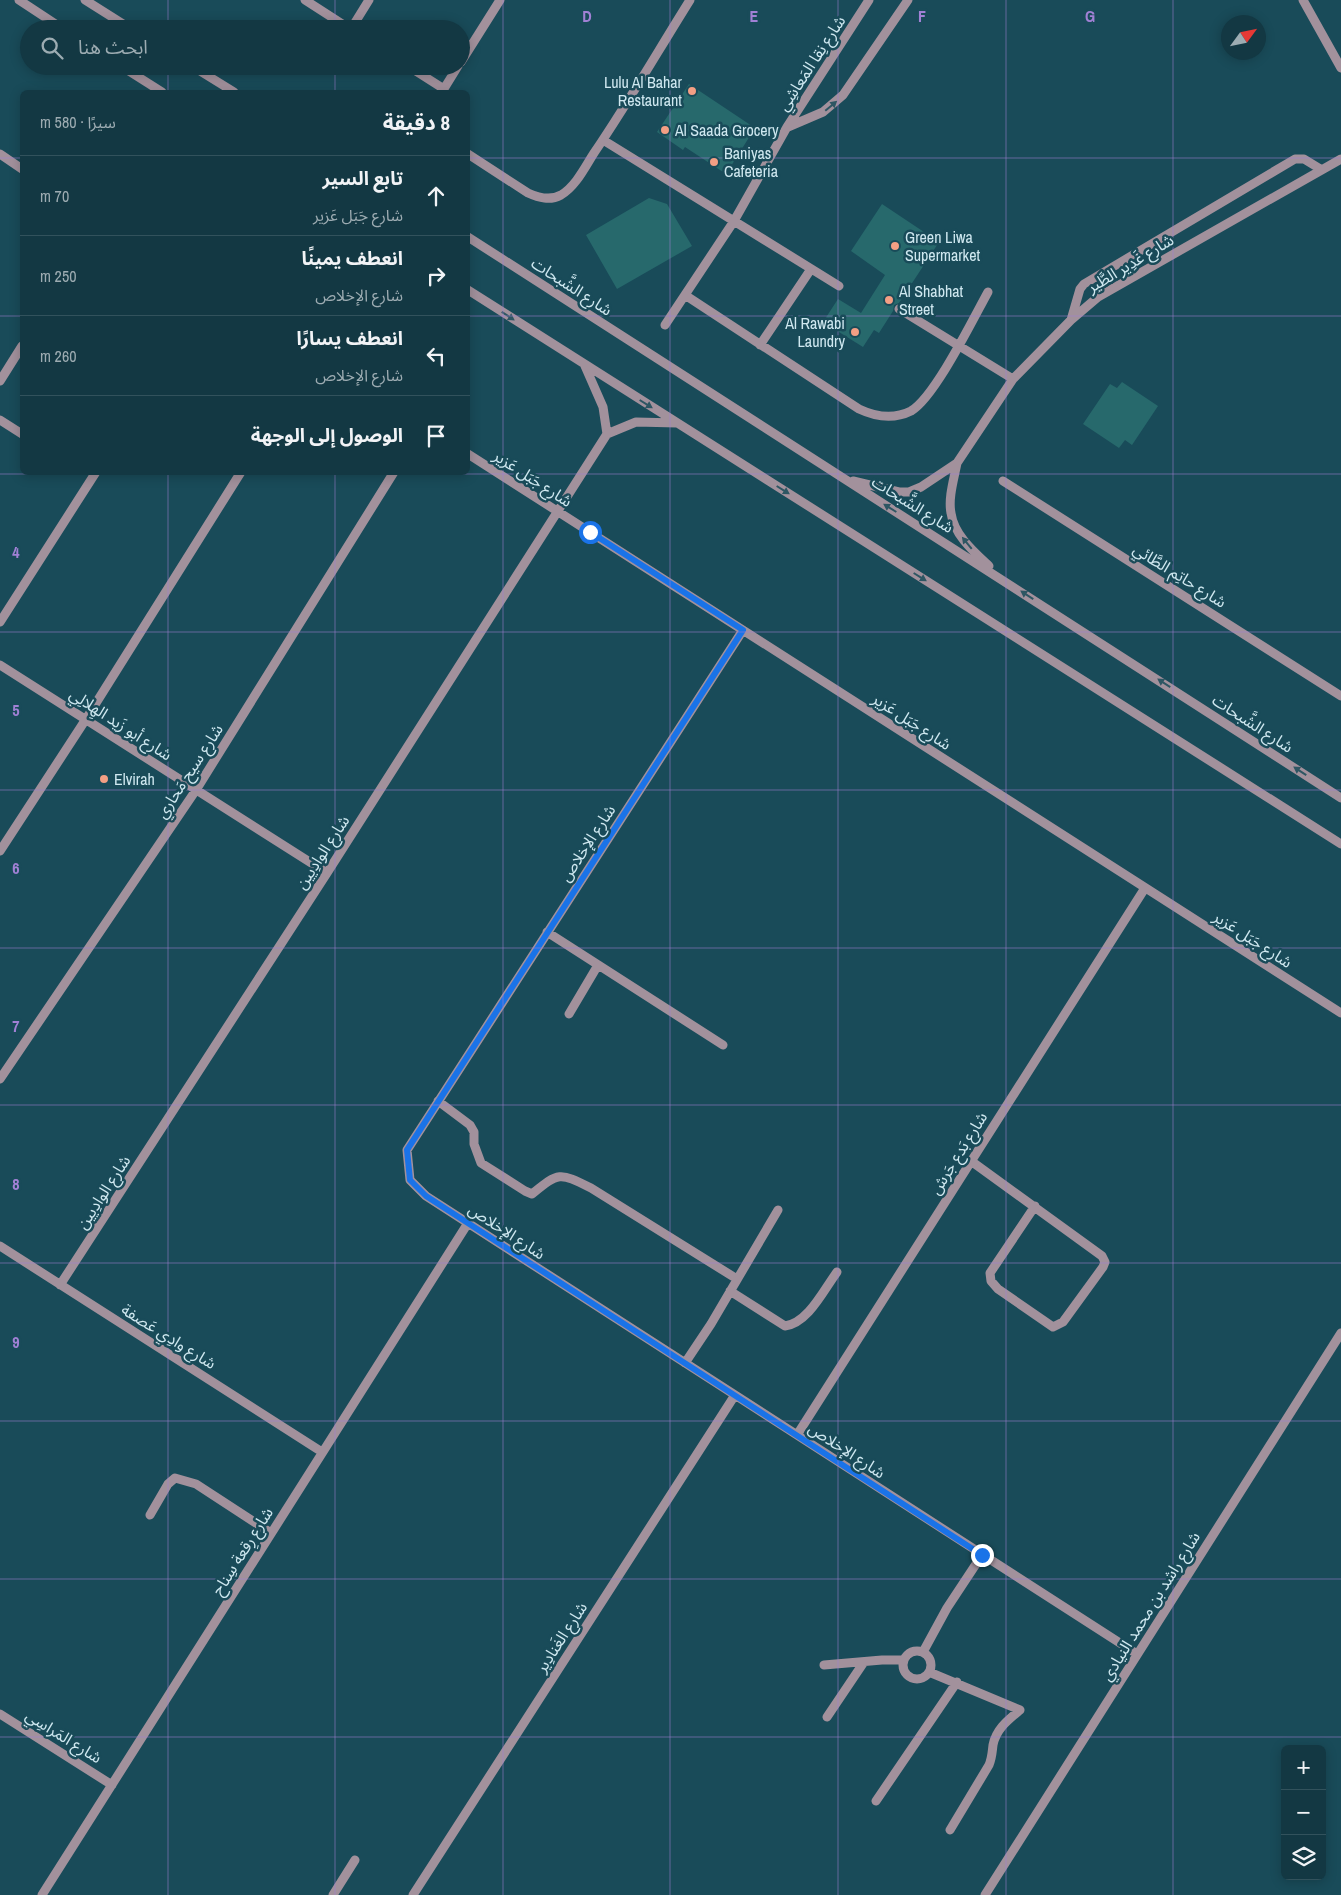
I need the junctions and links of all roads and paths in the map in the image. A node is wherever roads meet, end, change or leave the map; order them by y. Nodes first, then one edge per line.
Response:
1 (19, 0) edge
2 (85, 0) edge
3 (305, 0) edge
4 (369, 0) edge
5 (500, 0) edge
6 (690, 0) edge
7 (869, 0) edge
8 (908, 0) edge
9 (1303, 0) edge
10 (49, 20) edge
11 (117, 20) edge
12 (337, 20) edge
13 (357, 20) edge
14 (470, 48) edge
15 (1341, 68) edge
16 (135, 75) edge
17 (207, 75) edge
18 (421, 75) edge
19 (453, 75) edge
20 (159, 90) edge
21 (231, 90) edge
22 (442, 90) edge
23 (444, 90) edge
24 (787, 127) junction
25 (603, 140) junction
26 (470, 155) edge
27 (1, 156) edge
28 (1341, 160) edge
29 (20, 168) edge
30 (1322, 170) junction
31 (734, 221) junction
32 (470, 238) edge
33 (811, 269) junction
34 (839, 286) dead end
35 (470, 291) edge
36 (988, 292) dead end
37 (685, 296) junction
38 (899, 309) dead end
39 (1071, 320) junction
40 (665, 325) dead end
41 (760, 344) junction
42 (959, 345) junction
43 (20, 349) edge
44 (585, 366) junction
45 (1013, 380) junction
46 (0, 382) edge
47 (0, 420) edge
48 (676, 423) junction
49 (20, 433) edge
50 (607, 434) junction
51 (470, 455) edge
52 (957, 463) junction
53 (90, 475) edge
54 (240, 475) edge
55 (392, 475) edge
56 (845, 479) junction
57 (1003, 481) dead end
58 (557, 511) junction
59 (1000, 578) junction
60 (0, 622) edge
61 (743, 630) junction
62 (0, 665) edge
63 (1341, 696) edge
64 (86, 719) junction
65 (196, 790) junction
66 (1341, 798) edge
67 (1341, 844) edge
68 (0, 851) edge
69 (327, 873) junction
70 (1145, 888) junction
71 (547, 932) junction
72 (598, 965) junction
73 (1341, 1013) edge
74 (568, 1014) dead end
75 (723, 1045) dead end
76 (0, 1079) edge
77 (438, 1101) junction
78 (971, 1161) junction
79 (1034, 1206) junction
80 (778, 1210) dead end
81 (468, 1223) junction
82 (0, 1246) edge
83 (837, 1272) dead end
84 (737, 1279) junction
85 (60, 1285) junction
86 (730, 1291) junction
87 (1341, 1334) edge
88 (685, 1363) junction
89 (735, 1396) junction
90 (797, 1435) junction
91 (322, 1452) junction
92 (150, 1516) dead end
93 (271, 1533) junction
94 (982, 1555) junction
95 (923, 1652) junction
96 (1137, 1654) junction
97 (904, 1660) junction
98 (864, 1662) junction
99 (824, 1665) dead end
100 (929, 1672) junction
101 (957, 1682) junction
102 (0, 1714) edge
103 (827, 1717) dead end
104 (112, 1785) junction
105 (876, 1801) dead end
106 (950, 1830) dead end
107 (354, 1860) dead end
108 (987, 1894) edge
109 (42, 1895) edge
110 (333, 1895) edge
111 (413, 1895) edge

1 - 10 street
2 - 11 street
3 - 12 street
4 - 13 street
5 - 14 street
6 - 25 street
7 - 24 street, شارع نِقا المَعاشِي
24 -> 8 street
9 - 15 street
16 - 20 street
17 - 21 street
18 - 22 street
19 - 23 street
24 - 31 street, شارع نِقا المَعاشِي
25 - 26 street
25 - 31 street
27 - 29 street
28 - 30 street, شارع غَدِير الطَّير
30 - 39 street, شارع غَدِير الطَّير
30 - 39 street
31 - 33 street
31 - 37 street, شارع نِقا المَعاشِي
32 - 56 street, شارع الشَّبحات
33 - 34 street
33 - 41 street
35 -> 44 street
36 - 42 street
37 - 40 street, شارع نِقا المَعاشِي
37 - 41 street
38 - 42 street
39 - 45 street, شارع غَدِير الطَّير
41 - 42 street
42 - 45 street
43 - 46 street
44 -> 48 street
44 - 50 street
45 - 52 street, شارع غَدِير الطَّير
47 - 49 street
48 - 50 street
48 -> 67 street
50 - 58 street, شارع الوادِيين
51 - 58 street, شارع جَبَل عَزير
52 - 56 street, شارع غَدِير الطَّير
59 -> 52 street, شارع غَدِير الطَّير
53 - 60 street
54 - 64 street
55 - 65 street, شارع سيح مَحاري
59 -> 56 street, شارع الشَّبحات
57 - 63 street, شارع حاتِم الطَّائي
58 - 61 street, شارع جَبَل عَزير
58 - 69 street, شارع الوادِيين
66 -> 59 street, شارع الشَّبحات
61 - 70 street, شارع جَبَل عَزير
61 - 71 street, شارع الإخلاص
62 - 64 street, شارع أبو زَيد الهِلالِي
64 - 65 street, شارع أبو زَيد الهِلالِي
64 - 68 street
65 - 69 street, شارع أبو زَيد الهِلالِي
65 - 76 street, شارع سيح مَحاري
69 - 85 street, شارع الوادِيين
70 - 73 street, شارع جَبَل عَزير
70 - 78 street, شارع بَدع جَرش
71 - 72 street
71 - 77 street, شارع الإخلاص
72 - 74 street
72 - 75 street
77 - 81 street, شارع الإخلاص
77 - 84 street
78 - 79 street
78 - 90 street, شارع بَدع جَرش
79 - 79 street
80 - 84 street
81 - 88 street, شارع الإخلاص
81 - 91 street, شارع رِقعة سِناح
82 - 85 street, شارع وادِي عَصفة
83 - 86 street
84 - 86 street
85 - 91 street, شارع وادِي عَصفة
86 - 88 street
87 - 96 street, شارع راشد بن محمد النيادي
88 - 89 street, شارع الإخلاص
89 - 90 street, شارع الإخلاص
89 - 111 street, شارع الغَنادِير
90 - 94 street, شارع الإخلاص
91 - 93 street, شارع رِقعة سِناح
92 - 93 street
93 - 104 street, شارع رِقعة سِناح
94 - 95 street
94 - 96 street, شارع الإخلاص
95 - 97 street
95 - 100 street
96 - 108 street, شارع راشد بن محمد النيادي
97 - 98 street
97 - 100 street
98 - 99 street
98 - 103 street
100 - 101 street
101 - 105 street
101 - 106 street
102 - 104 street, شارع المَراسِي
104 - 109 street, شارع رِقعة سِناح
107 - 110 street

